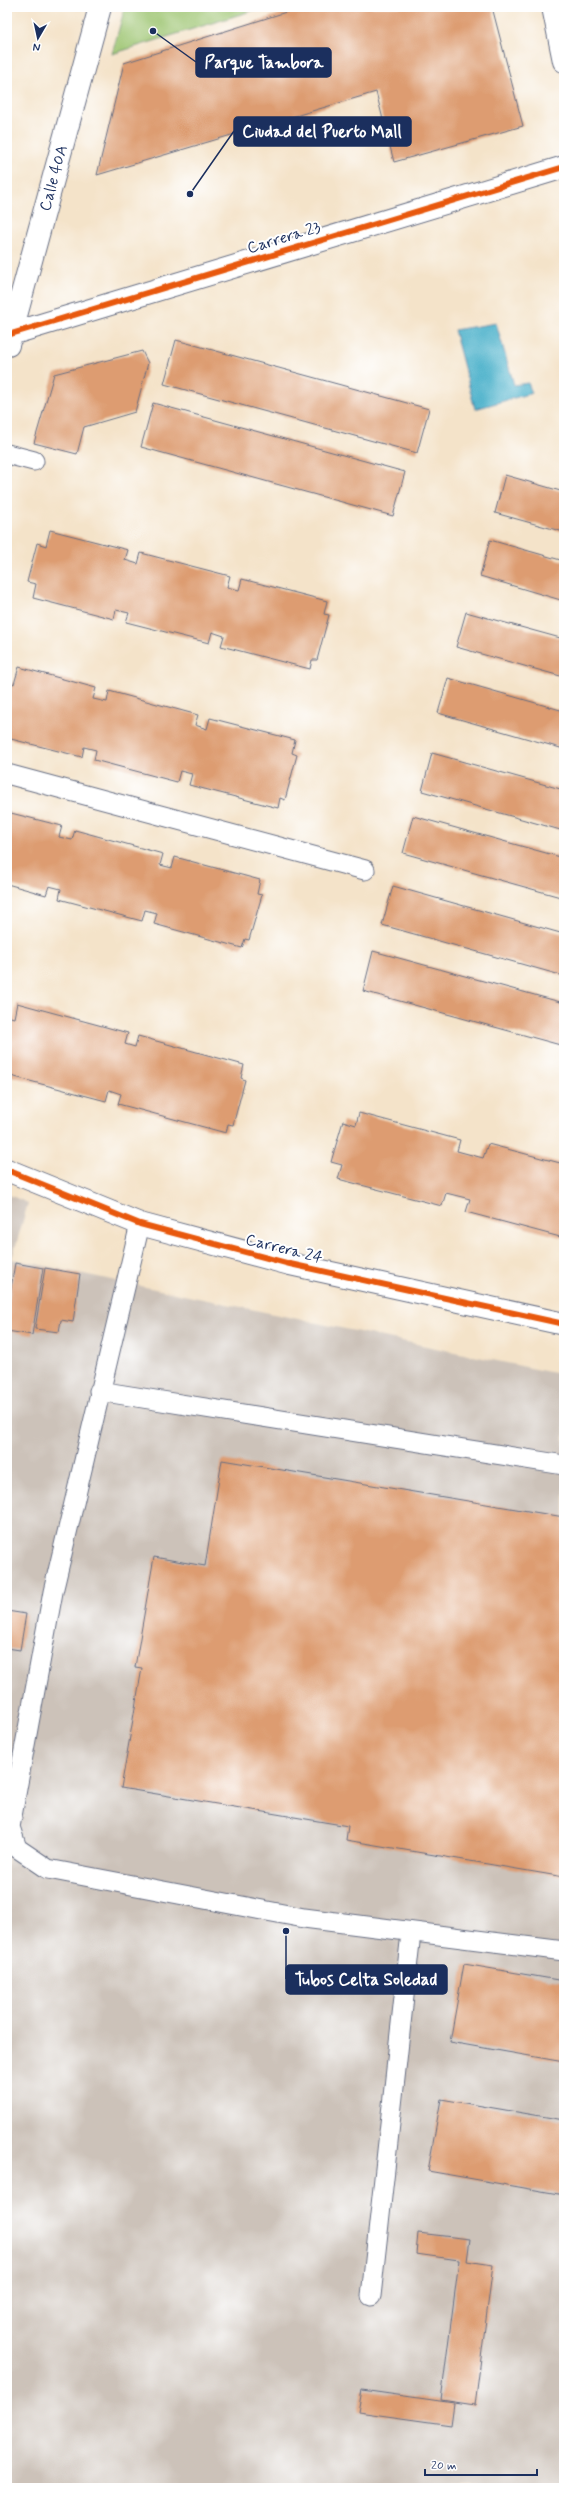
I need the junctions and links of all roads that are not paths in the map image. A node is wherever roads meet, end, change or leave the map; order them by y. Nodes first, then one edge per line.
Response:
1 (100, 7) edge
2 (553, 7) edge
3 (564, 61) edge
4 (564, 167) edge
5 (9, 341) edge
6 (7, 454) edge
7 (34, 461) dead end
8 (7, 774) edge
9 (365, 870) dead end
10 (7, 1170) edge
11 (140, 1224) junction
12 (564, 1324) edge
13 (99, 1391) junction
14 (564, 1465) edge
15 (411, 1933) junction
16 (564, 1951) edge
17 (371, 2296) dead end

1 - 5 street, Calle 40A
2 - 3 street
4 - 5 street, Carrera 23
6 - 7 lane
8 - 9 lane
10 - 11 street, Carrera 24
11 - 12 street, Carrera 24
11 - 13 lane
13 - 14 lane
13 - 15 lane
15 - 16 lane
15 - 17 lane

